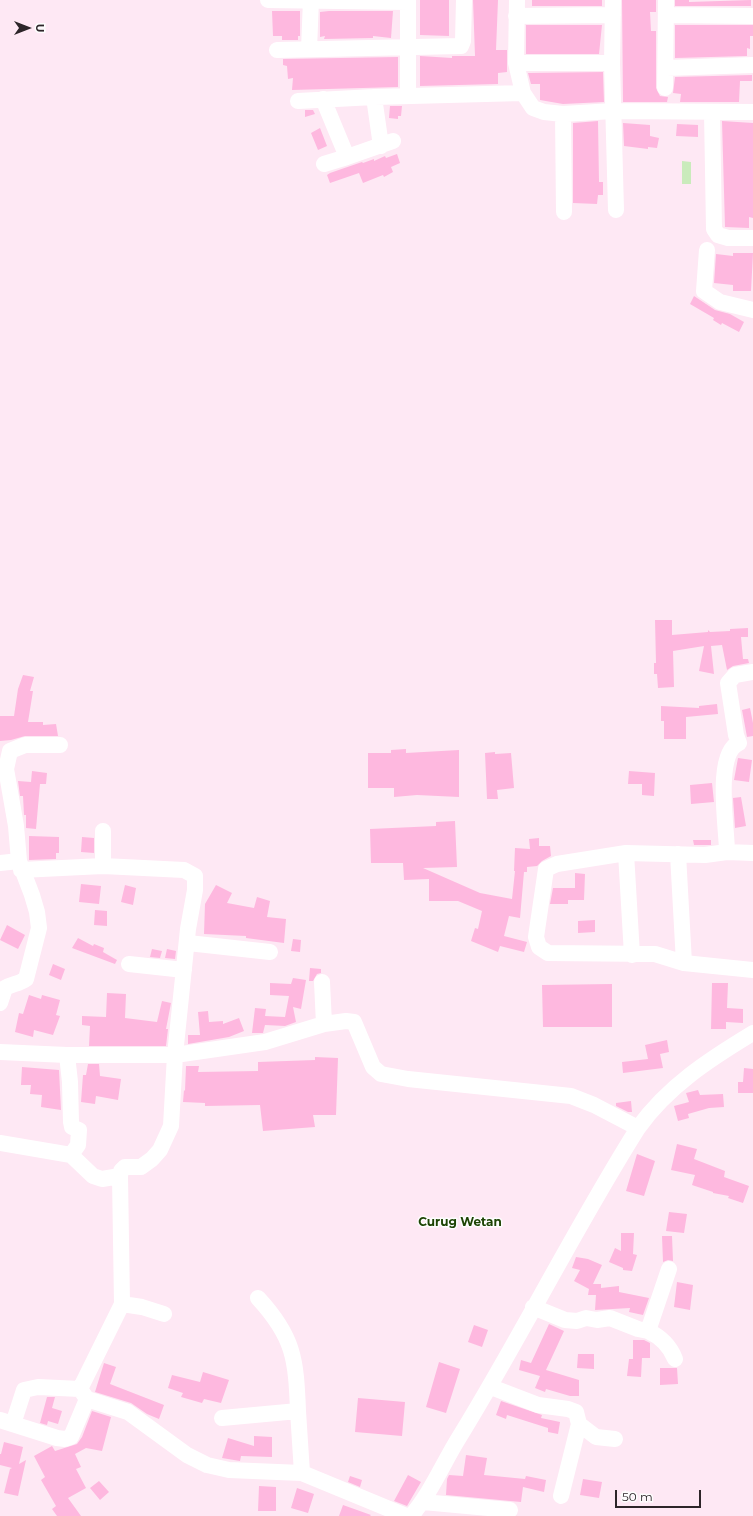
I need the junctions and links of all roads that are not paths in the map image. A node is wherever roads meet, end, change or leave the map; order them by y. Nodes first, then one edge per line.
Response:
1 (268, 0) edge
2 (311, 0) edge
3 (464, 0) edge
4 (517, 0) edge
5 (408, 1) edge
6 (613, 7) edge
7 (666, 8) edge
8 (516, 16) junction
9 (753, 16) edge
10 (407, 47) junction
11 (309, 49) junction
12 (277, 50) dead end
13 (516, 63) junction
14 (612, 63) junction
15 (753, 65) edge
16 (666, 68) junction
17 (665, 88) dead end
18 (523, 93) junction
19 (408, 96) junction
20 (374, 97) junction
21 (323, 99) junction
22 (298, 101) dead end
23 (613, 111) junction
24 (712, 112) junction
25 (753, 112) edge
26 (563, 114) junction
27 (347, 157) junction
28 (324, 164) dead end
29 (616, 210) dead end
30 (564, 212) dead end
31 (753, 238) edge
32 (707, 250) dead end
33 (753, 310) edge
34 (753, 672) edge
35 (746, 743) edge
36 (60, 746) dead end
37 (4, 777) edge
38 (103, 832) dead end
39 (727, 852) junction
40 (626, 853) junction
41 (753, 853) edge
42 (678, 854) junction
43 (0, 863) edge
44 (20, 865) junction
45 (103, 866) junction
46 (188, 942) junction
47 (270, 952) dead end
48 (632, 955) junction
49 (684, 963) junction
50 (129, 964) dead end
51 (184, 970) junction
52 (753, 970) edge
53 (322, 982) dead end
54 (0, 1003) edge
55 (324, 1024) junction
56 (753, 1033) edge
57 (0, 1052) edge
58 (67, 1055) junction
59 (175, 1055) junction
60 (638, 1128) junction
61 (0, 1143) edge
62 (71, 1155) junction
63 (120, 1176) junction
64 (669, 1269) dead end
65 (258, 1298) dead end
66 (122, 1304) junction
67 (533, 1307) junction
68 (164, 1314) dead end
69 (648, 1330) junction
70 (675, 1359) dead end
71 (491, 1387) junction
72 (83, 1394) junction
73 (298, 1411) junction
74 (222, 1418) dead end
75 (7, 1422) edge
76 (579, 1424) junction
77 (615, 1440) dead end
78 (302, 1473) junction
79 (561, 1496) dead end
80 (423, 1502) junction
81 (510, 1510) dead end
82 (406, 1516) edge
83 (411, 1516) edge

1 - 2 street
2 - 5 street
2 - 11 street
3 - 10 street
4 - 8 street
5 - 10 street
6 - 8 street
6 - 14 street
7 - 9 street
7 - 16 street
8 - 13 street
10 - 11 street
10 - 19 street
11 - 12 street
13 - 14 street
13 - 18 street
14 - 23 street
15 - 16 street
16 - 17 street
18 - 19 street
18 - 26 street
19 - 20 street
20 - 21 street
20 - 27 street
21 - 22 street
21 - 27 street
23 - 24 street
23 - 26 street
23 - 29 street
24 - 25 street
24 - 31 street
26 - 30 street
27 - 28 street
32 - 33 street
34 - 35 street
35 - 39 street
36 - 37 street
37 - 44 street
38 - 45 street
39 - 41 street
39 - 42 street
40 - 42 street
40 - 48 street
40 - 48 street
42 - 49 street
43 - 44 street
44 - 45 street
44 - 54 street
45 - 46 street
46 - 47 street
46 - 51 street
48 - 49 street
49 - 52 street
50 - 51 street
51 - 59 street
53 - 55 street
55 - 59 street
55 - 60 street
56 - 60 street
57 - 58 street
58 - 59 street
58 - 62 street
59 - 63 street
60 - 67 street
61 - 62 street
62 - 63 street
63 - 66 street
64 - 69 street
65 - 73 street
66 - 68 street
66 - 72 street
67 - 69 street
67 - 71 street
69 - 70 street
71 - 76 street
71 - 80 street
72 - 75 street
72 - 75 street
72 - 78 street
73 - 74 street
73 - 78 street
76 - 77 street
76 - 79 street
78 - 82 street
80 - 81 street
80 - 83 street

